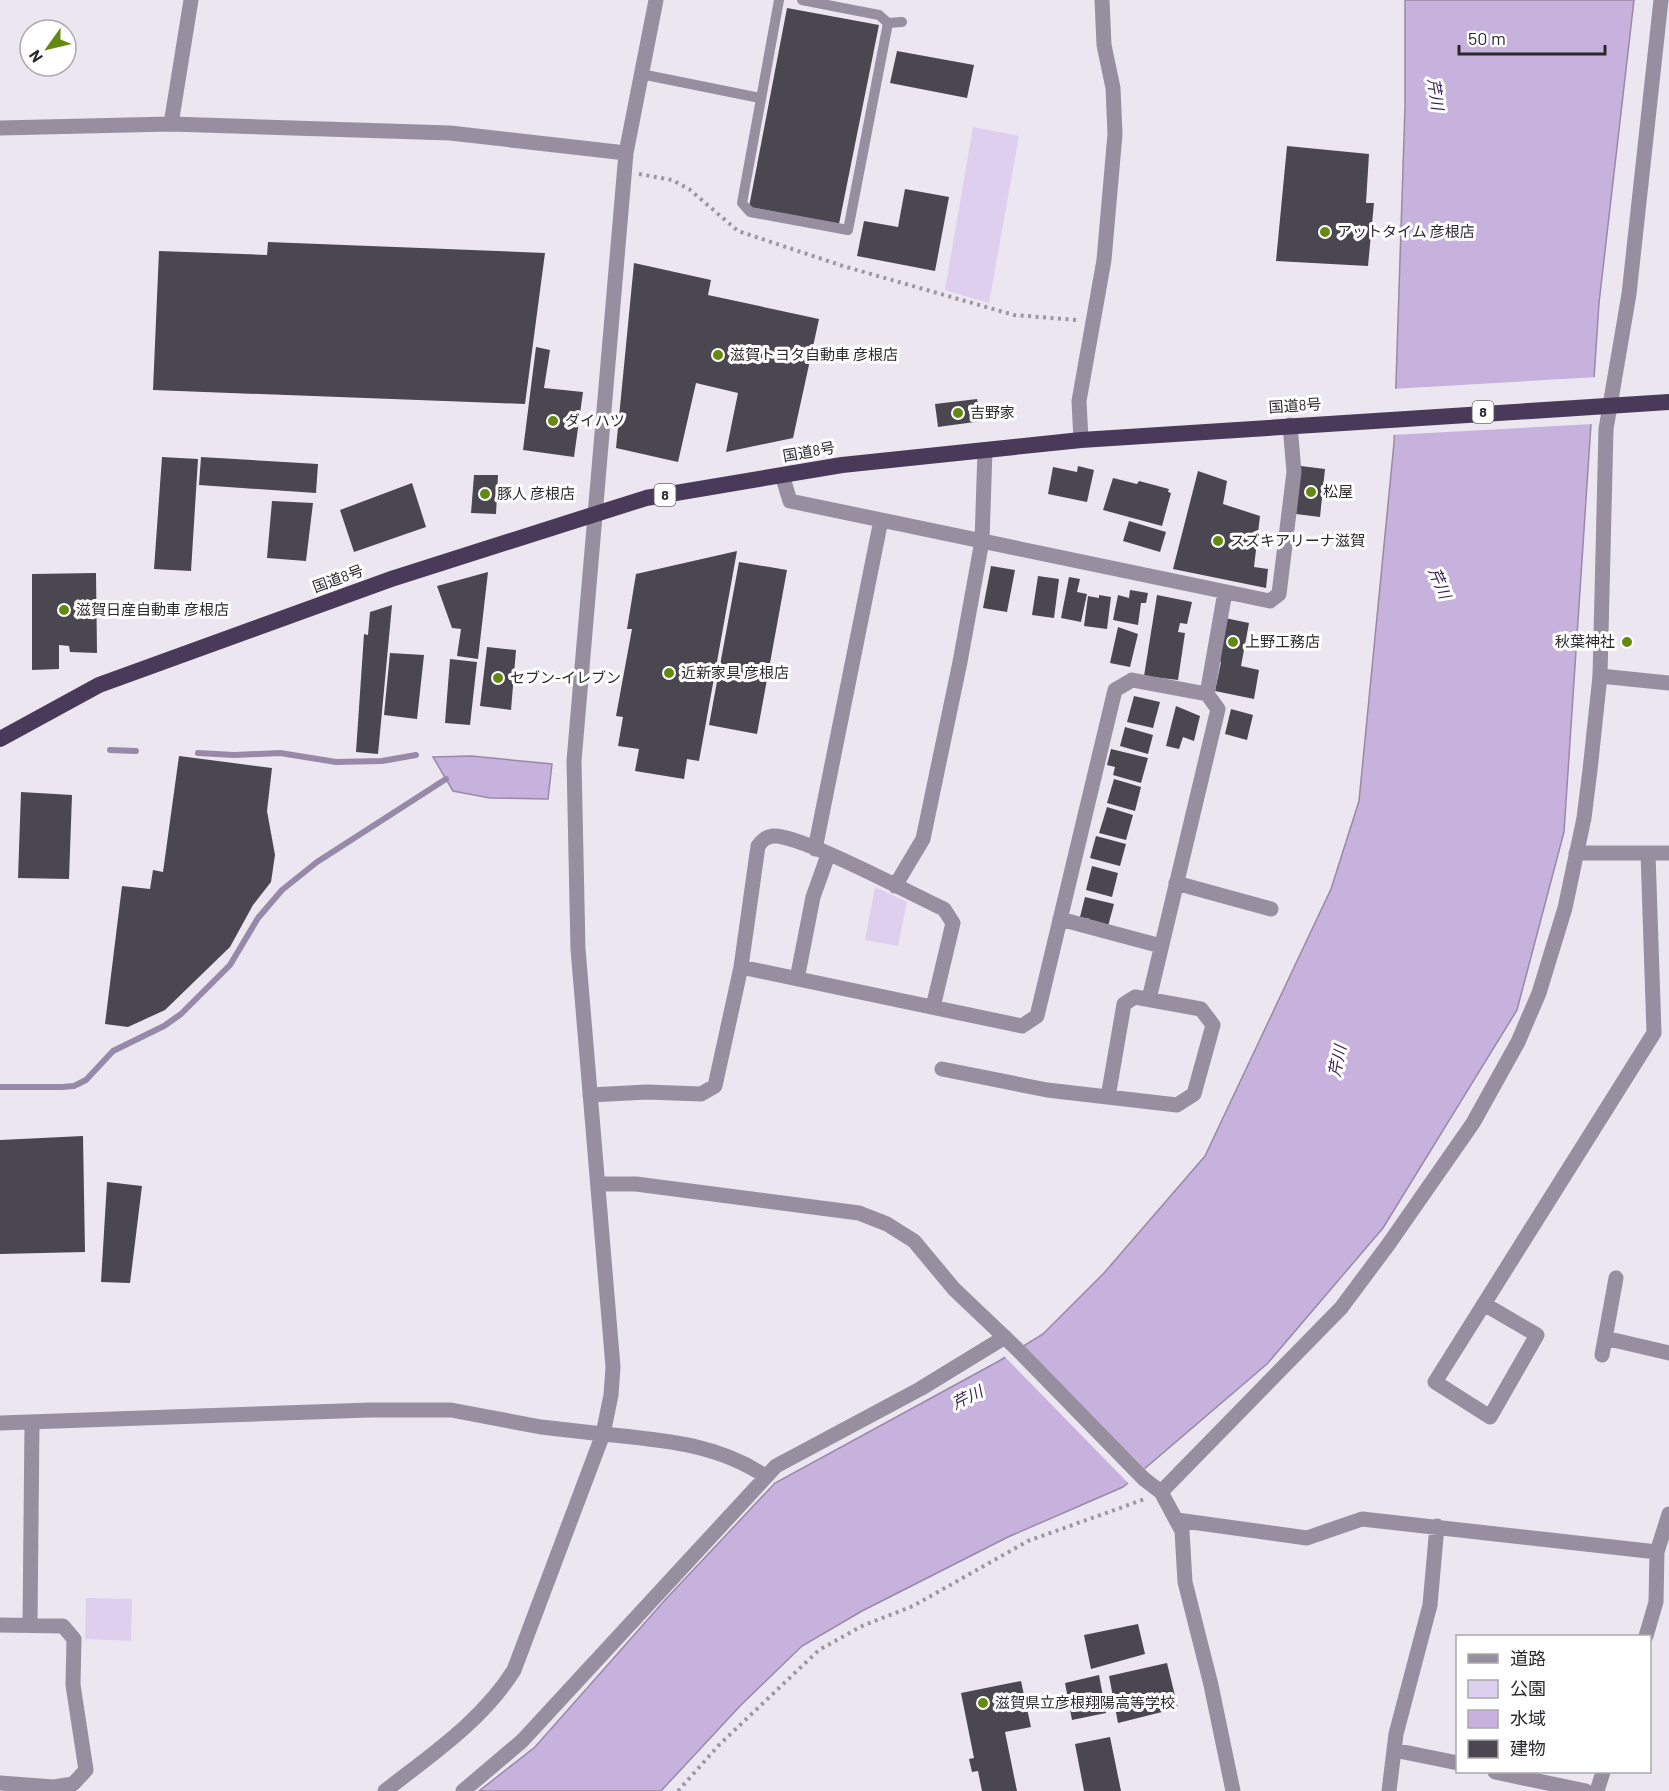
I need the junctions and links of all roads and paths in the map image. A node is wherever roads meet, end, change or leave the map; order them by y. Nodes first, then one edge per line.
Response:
1 (191, 0) edge
2 (656, 0) edge
3 (779, 0) edge
4 (802, 0) edge
5 (1102, 0) edge
6 (1661, 0) edge
7 (902, 22) dead end
8 (888, 23) junction
9 (641, 74) junction
10 (760, 98) junction
11 (171, 124) junction
12 (0, 128) edge
13 (626, 153) junction
14 (635, 173) dead end
15 (1093, 317) junction
16 (1669, 402) edge
17 (1603, 405) junction
18 (1290, 425) junction
19 (1081, 440) junction
20 (985, 450) junction
21 (782, 475) junction
22 (597, 514) junction
23 (880, 520) junction
24 (982, 541) junction
25 (1225, 592) junction
26 (1599, 676) junction
27 (1669, 683) edge
28 (1207, 694) junction
29 (0, 739) edge
30 (822, 852) junction
31 (1576, 853) junction
32 (1648, 853) junction
33 (1669, 854) edge
34 (1176, 883) junction
35 (895, 886) junction
36 (1271, 909) dead end
37 (1060, 919) junction
38 (1161, 946) junction
39 (741, 967) junction
40 (797, 979) junction
41 (1149, 999) junction
42 (933, 1007) junction
43 (942, 1069) dead end
44 (590, 1095) junction
45 (1108, 1096) junction
46 (598, 1185) junction
47 (1616, 1278) dead end
48 (1484, 1304) junction
49 (1605, 1338) junction
50 (1011, 1343) junction
51 (1669, 1353) edge
52 (1602, 1355) dead end
53 (0, 1423) edge
54 (32, 1423) junction
55 (603, 1434) junction
56 (765, 1476) junction
57 (1161, 1492) junction
58 (1669, 1514) edge
59 (1178, 1520) junction
60 (1437, 1526) junction
61 (1657, 1552) junction
62 (1663, 1605) edge
63 (30, 1624) junction
64 (0, 1625) edge
65 (1647, 1635) edge
66 (1394, 1750) junction
67 (1456, 1763) edge
68 (1500, 1773) edge
69 (1604, 1773) edge
70 (0, 1783) edge
71 (385, 1791) edge
72 (463, 1791) edge
73 (678, 1791) edge
74 (1233, 1791) edge
75 (1389, 1791) edge
76 (1586, 1791) edge
77 (1597, 1791) edge

1 - 11 street
2 - 9 street
3 - 10 lane
4 - 8 lane
5 - 15 street
6 - 17 street
7 - 8 lane
8 - 10 lane
9 - 10 lane
9 - 13 street
11 - 12 street
11 - 13 street
13 - 22 street
14 - 15 path
15 - 19 street
16 - 17 highway, 国道8号 / 8
17 - 18 highway, 国道8号 / 8
17 - 26 street
18 - 19 highway, 国道8号 / 8
18 - 25 street
19 - 20 highway, 国道8号 / 8
20 - 21 highway, 国道8号 / 8
20 - 24 street
21 - 22 highway, 国道8号 / 8
21 - 23 street
22 - 29 highway, 国道8号 / 8
22 - 44 street
23 - 24 street
23 - 30 street
24 - 25 street
24 - 35 street
25 - 28 street
26 - 27 street
26 - 31 street
28 - 34 street
28 - 37 street
30 - 35 street
30 - 39 street
30 - 40 street
31 - 32 street
31 - 57 street
32 - 33 street
32 - 48 street
34 - 36 street
34 - 38 street
35 - 42 street
37 - 38 street
37 - 42 street
38 - 41 street
39 - 40 street
39 - 44 street
40 - 42 street
41 - 45 street
41 - 45 street
43 - 45 street
44 - 46 street
46 - 50 street
46 - 55 street
47 - 49 street
48 - 48 street
49 - 51 street
49 - 52 street
50 - 56 street
50 - 57 street
53 - 54 street
54 - 55 street
54 - 63 street
55 - 56 street
55 - 71 street
56 - 72 street
57 - 59 street
57 - 73 path
58 - 61 street
59 - 60 street
59 - 74 street
60 - 61 street
60 - 66 street
61 - 62 street
62 - 65 street
63 - 64 street
63 - 70 street
66 - 67 street
66 - 75 street
68 - 76 street
69 - 77 street

